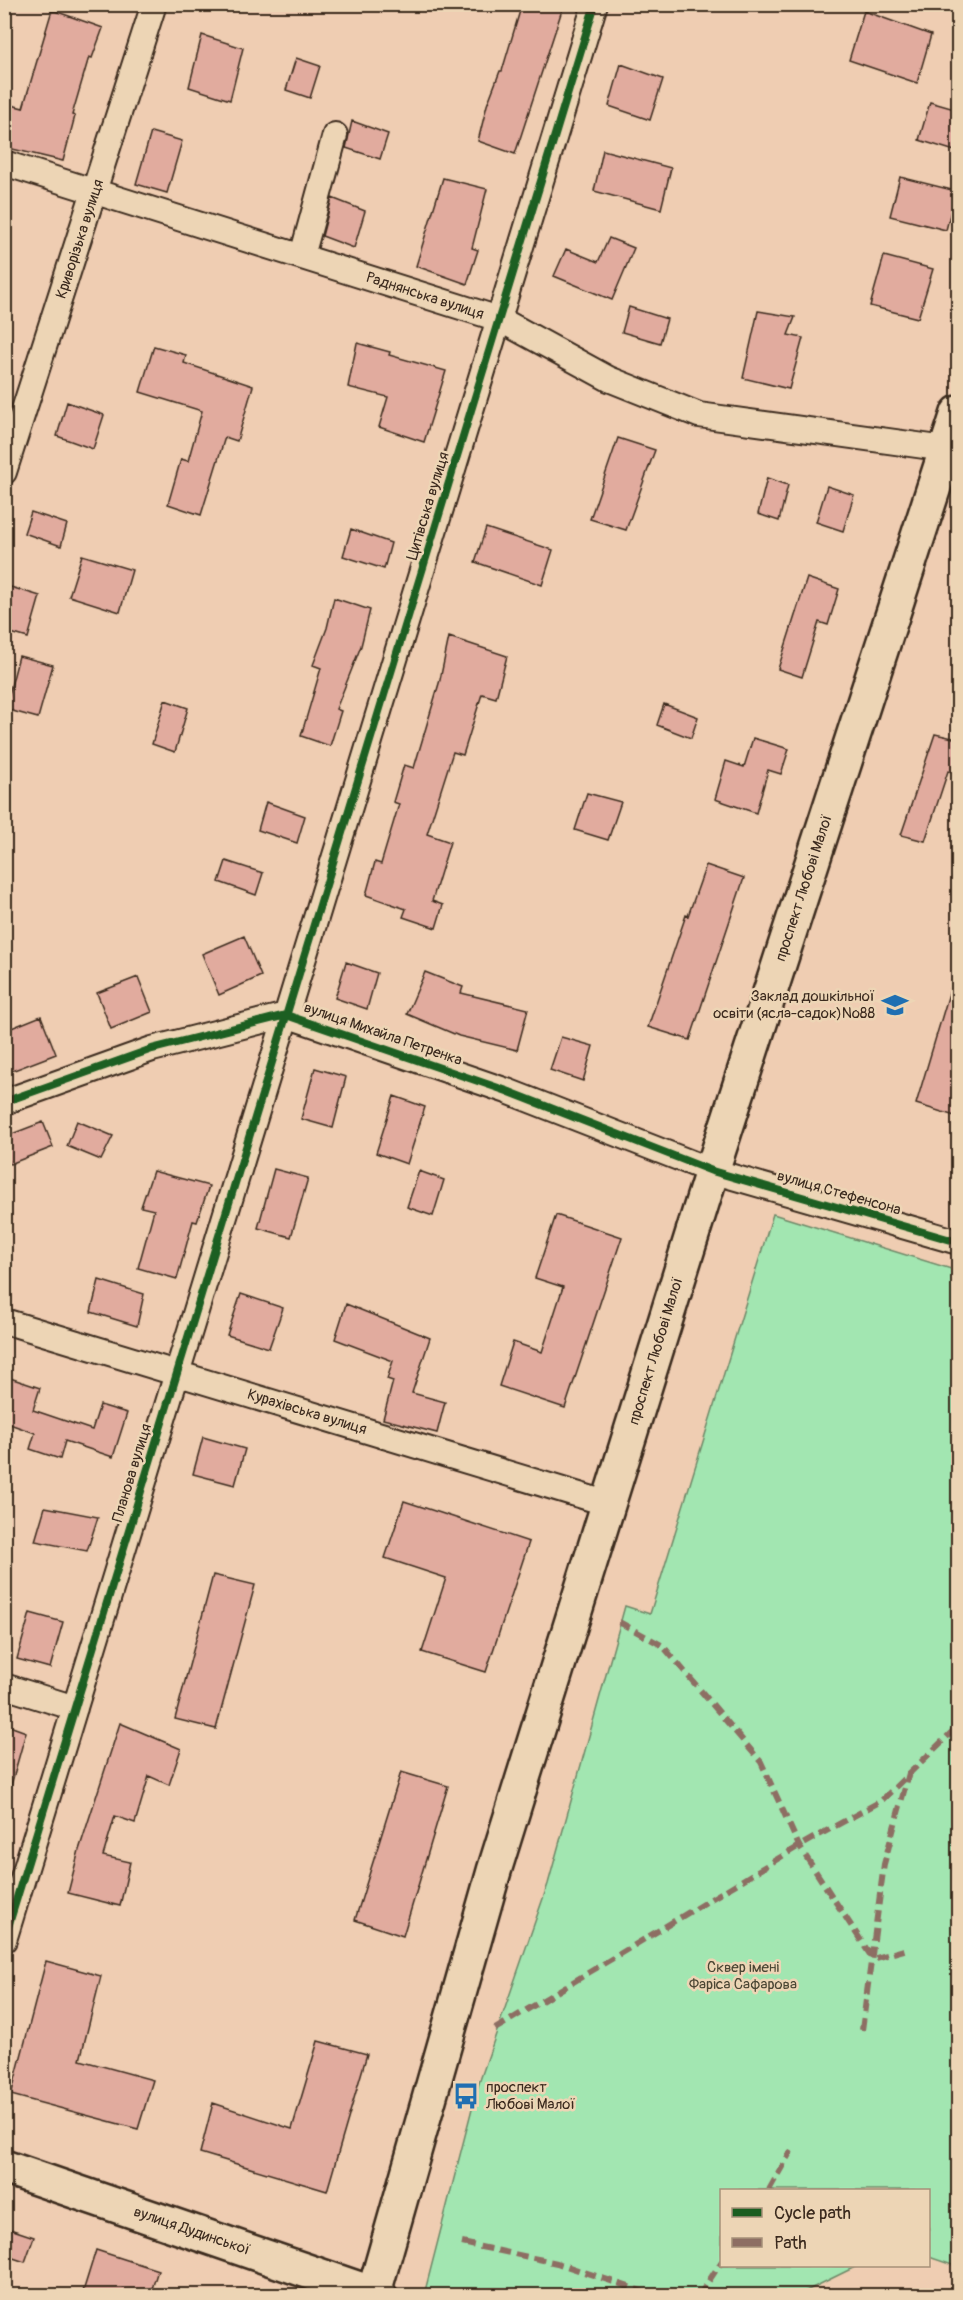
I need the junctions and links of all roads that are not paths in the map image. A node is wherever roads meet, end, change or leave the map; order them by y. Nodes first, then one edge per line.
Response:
1 (154, 4) edge
2 (595, 4) edge
3 (335, 135) dead end
4 (4, 163) edge
5 (96, 191) junction
6 (302, 256) junction
7 (499, 319) junction
8 (958, 413) edge
9 (946, 449) junction
10 (4, 472) edge
11 (286, 1015) junction
12 (4, 1102) edge
13 (712, 1171) junction
14 (958, 1242) edge
15 (4, 1321) edge
16 (176, 1373) junction
17 (609, 1504) junction
18 (4, 1686) edge
19 (75, 1708) junction
20 (4, 1940) edge
21 (4, 2167) edge
22 (375, 2295) edge

1 - 5 street, Криворізька вулиця
2 - 7 street, Цитівська вулиця
3 - 6 street
4 - 5 street, Раднянська вулиця
5 - 6 street, Раднянська вулиця
5 - 10 street, Криворізька вулиця
6 - 7 street, Раднянська вулиця
7 - 9 street, Раднянська вулиця
7 - 11 street, Цитівська вулиця
8 - 9 main road, проспект Любові Малої
9 - 13 main road, проспект Любові Малої
11 - 12 street, вулиця Михайла Петренка
11 - 13 street, вулиця Михайла Петренка
11 - 16 street, Планова вулиця
13 - 14 street, вулиця Стефенсона
13 - 17 main road, проспект Любові Малої
15 - 16 street, Курахівська вулиця
16 - 17 street, Курахівська вулиця
16 - 19 street, Планова вулиця
17 - 22 main road, проспект Любові Малої
18 - 19 street
19 - 20 street, Планова вулиця
21 - 22 main road, вулиця Дудинської

